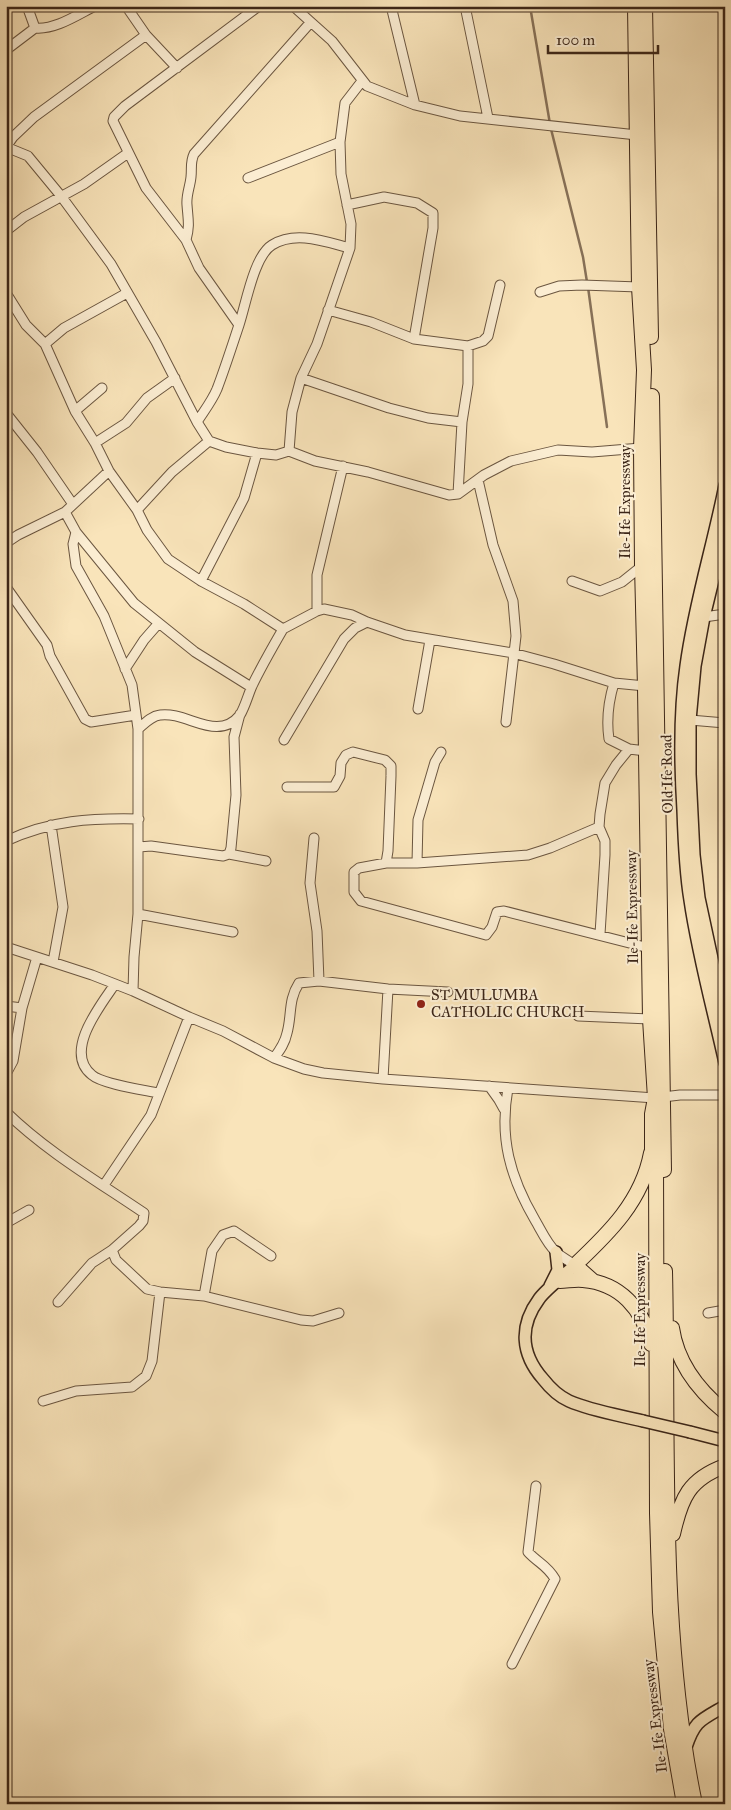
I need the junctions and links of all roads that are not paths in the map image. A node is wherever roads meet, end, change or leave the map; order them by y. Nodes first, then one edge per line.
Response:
1 (27, 6) edge
2 (95, 6) edge
3 (126, 6) edge
4 (259, 6) edge
5 (293, 6) edge
6 (391, 6) edge
7 (465, 6) edge
8 (635, 6) edge
9 (645, 6) edge
10 (310, 23) junction
11 (35, 28) junction
12 (146, 35) junction
13 (6, 50) edge
14 (177, 68) junction
15 (362, 81) junction
16 (416, 105) junction
17 (488, 118) junction
18 (637, 135) junction
19 (340, 142) junction
20 (128, 153) junction
21 (248, 178) dead end
22 (61, 196) junction
23 (347, 206) junction
24 (6, 231) edge
25 (186, 240) junction
26 (350, 248) junction
27 (500, 285) dead end
28 (639, 287) junction
29 (540, 292) dead end
30 (6, 293) edge
31 (127, 293) junction
32 (328, 310) junction
33 (239, 324) junction
34 (414, 339) junction
35 (45, 344) junction
36 (468, 346) junction
37 (175, 378) junction
38 (301, 378) junction
39 (102, 388) dead end
40 (75, 411) junction
41 (6, 413) edge
42 (197, 422) junction
43 (462, 422) junction
44 (209, 441) junction
45 (95, 442) junction
46 (641, 448) junction
47 (289, 452) junction
48 (257, 453) junction
49 (343, 466) junction
50 (109, 471) junction
51 (478, 480) junction
52 (725, 485) edge
53 (458, 494) junction
54 (72, 503) junction
55 (136, 510) junction
56 (64, 512) junction
57 (725, 531) edge
58 (76, 532) junction
59 (6, 543) edge
60 (642, 566) junction
61 (201, 581) junction
62 (572, 581) dead end
63 (6, 587) edge
64 (317, 611) junction
65 (725, 614) edge
66 (704, 617) junction
67 (367, 622) junction
68 (158, 624) junction
69 (284, 629) junction
70 (430, 640) junction
71 (513, 653) junction
72 (125, 669) junction
73 (614, 683) junction
74 (645, 686) junction
75 (251, 687) junction
76 (418, 710) dead end
77 (240, 714) junction
78 (136, 715) junction
79 (690, 720) junction
80 (506, 722) dead end
81 (725, 723) edge
82 (226, 726) junction
83 (138, 729) junction
84 (234, 737) junction
85 (284, 740) dead end
86 (630, 748) junction
87 (646, 750) junction
88 (441, 752) dead end
89 (288, 787) dead end
90 (139, 818) junction
91 (50, 825) junction
92 (599, 828) junction
93 (314, 838) dead end
94 (6, 840) edge
95 (139, 847) junction
96 (229, 854) junction
97 (266, 861) dead end
98 (386, 863) junction
99 (417, 863) junction
100 (138, 914) junction
101 (233, 932) dead end
102 (600, 934) junction
103 (6, 947) edge
104 (649, 948) junction
105 (37, 957) junction
106 (53, 962) junction
107 (720, 977) edge
108 (319, 981) junction
109 (115, 984) junction
110 (388, 989) junction
111 (133, 991) junction
112 (448, 992) dead end
113 (6, 1006) edge
114 (22, 1008) junction
115 (578, 1016) dead end
116 (189, 1017) junction
117 (650, 1019) junction
118 (725, 1019) edge
119 (274, 1058) junction
120 (725, 1063) edge
121 (6, 1074) edge
122 (383, 1079) junction
123 (488, 1086) junction
124 (508, 1088) junction
125 (158, 1093) junction
126 (725, 1095) edge
127 (659, 1098) junction
128 (504, 1109) junction
129 (6, 1112) edge
130 (652, 1150) junction
131 (104, 1185) junction
132 (29, 1210) dead end
133 (6, 1223) edge
134 (112, 1250) junction
135 (556, 1252) junction
136 (271, 1256) dead end
137 (575, 1265) junction
138 (666, 1278) junction
139 (560, 1281) junction
140 (593, 1281) junction
141 (548, 1290) junction
142 (160, 1292) junction
143 (204, 1296) junction
144 (58, 1302) dead end
145 (725, 1310) edge
146 (339, 1313) dead end
147 (708, 1314) dead end
148 (656, 1380) junction
149 (43, 1401) dead end
150 (725, 1412) edge
151 (725, 1441) edge
152 (725, 1466) edge
153 (536, 1486) dead end
154 (669, 1569) junction
155 (512, 1664) dead end
156 (725, 1706) edge
157 (686, 1747) junction
158 (684, 1804) edge
159 (695, 1804) edge

1 - 11 street
2 - 11 street
3 - 12 street
4 - 14 street
5 - 10 street
6 - 16 street
7 - 17 street
8 - 18 highway, Ile-Ife Expressway
9 - 127 highway, Ile-Ife Expressway
10 - 15 street
10 - 25 street
11 - 13 street
12 - 14 street
12 - 22 street
14 - 20 street
15 - 16 street
15 - 19 street
16 - 17 street
17 - 18 street
18 - 28 highway, Ile-Ife Expressway
19 - 21 street
19 - 23 street
20 - 22 street
20 - 25 street
22 - 24 street
22 - 31 street
23 - 26 street
23 - 34 street
25 - 33 street
26 - 32 street
26 - 33 street
27 - 36 street
28 - 29 street
28 - 46 highway, Ile-Ife Expressway
30 - 35 street
31 - 35 street
31 - 37 street
32 - 34 street
32 - 38 street
33 - 42 street
34 - 36 street
35 - 40 street
36 - 43 street
37 - 42 street
37 - 45 street
38 - 43 street
38 - 47 street
39 - 40 street
40 - 45 street
41 - 54 street
42 - 44 street
43 - 53 street
44 - 48 street
44 - 55 street
45 - 50 street
46 - 51 street
46 - 60 highway, Ile-Ife Expressway
47 - 48 street
47 - 49 street
48 - 61 street
49 - 53 street
49 - 64 street
50 - 54 street
50 - 55 street
51 - 53 street
51 - 71 street
52 - 120 main road, Old Ife Road
54 - 56 street
55 - 61 street
56 - 58 street
56 - 59 street
57 - 66 main road, Old Ife Road
58 - 68 street
58 - 72 street
60 - 62 street
60 - 74 highway, Ile-Ife Expressway
61 - 69 street
63 - 78 street
64 - 67 street
64 - 69 street
65 - 66 street
66 - 79 main road, Old Ife Road
67 - 70 street
67 - 85 street
68 - 72 street
68 - 75 street
69 - 75 street
70 - 71 street
70 - 76 street
71 - 73 street
71 - 80 street
72 - 78 street
73 - 74 street
73 - 86 street
74 - 87 highway, Ile-Ife Expressway
75 - 77 street
77 - 82 street
77 - 84 street
78 - 83 street
79 - 81 street
79 - 107 main road, Old Ife Road
82 - 83 street
82 - 84 street
83 - 90 street
84 - 96 street
86 - 87 street
86 - 92 street
87 - 104 highway, Ile-Ife Expressway
88 - 99 street
89 - 98 street
90 - 91 street
90 - 95 street
91 - 94 street
91 - 106 street
92 - 99 street
92 - 102 street
93 - 108 street
95 - 96 street
95 - 100 street
96 - 97 street
98 - 99 street
98 - 102 street
100 - 101 street
100 - 111 street
102 - 104 street
103 - 105 street
104 - 117 highway, Ile-Ife Expressway
105 - 106 street
105 - 114 street
106 - 109 street
107 - 118 main road, Old Ife Road
108 - 110 street
108 - 119 street
109 - 111 street
109 - 125 street
110 - 112 street
110 - 122 street
111 - 116 street
113 - 114 street
114 - 121 street
115 - 117 street
116 - 119 street
116 - 125 street
117 - 127 highway, Ile-Ife Expressway
119 - 122 street
122 - 123 street
123 - 124 street
123 - 128 street
124 - 127 street
124 - 128 street
125 - 131 street
126 - 127 street
127 - 130 highway, Ile-Ife Expressway
127 - 138 highway, Ile-Ife Expressway
128 - 135 street
129 - 131 street
130 - 137 highway
130 - 148 highway, Ile-Ife Expressway
131 - 134 street
132 - 133 street
134 - 142 street
134 - 144 street
135 - 137 street
135 - 141 main road
136 - 143 street
137 - 139 main road
137 - 140 highway
138 - 150 highway
138 - 154 highway, Ile-Ife Expressway
139 - 140 highway
139 - 141 main road
140 - 148 highway
141 - 151 main road, bridge
142 - 143 street
142 - 149 street
143 - 146 street
145 - 147 street
148 - 158 highway, Ile-Ife Expressway
152 - 154 highway
153 - 155 street
154 - 157 highway, Ile-Ife Expressway
156 - 157 main road
157 - 159 highway, Ile-Ife Expressway

